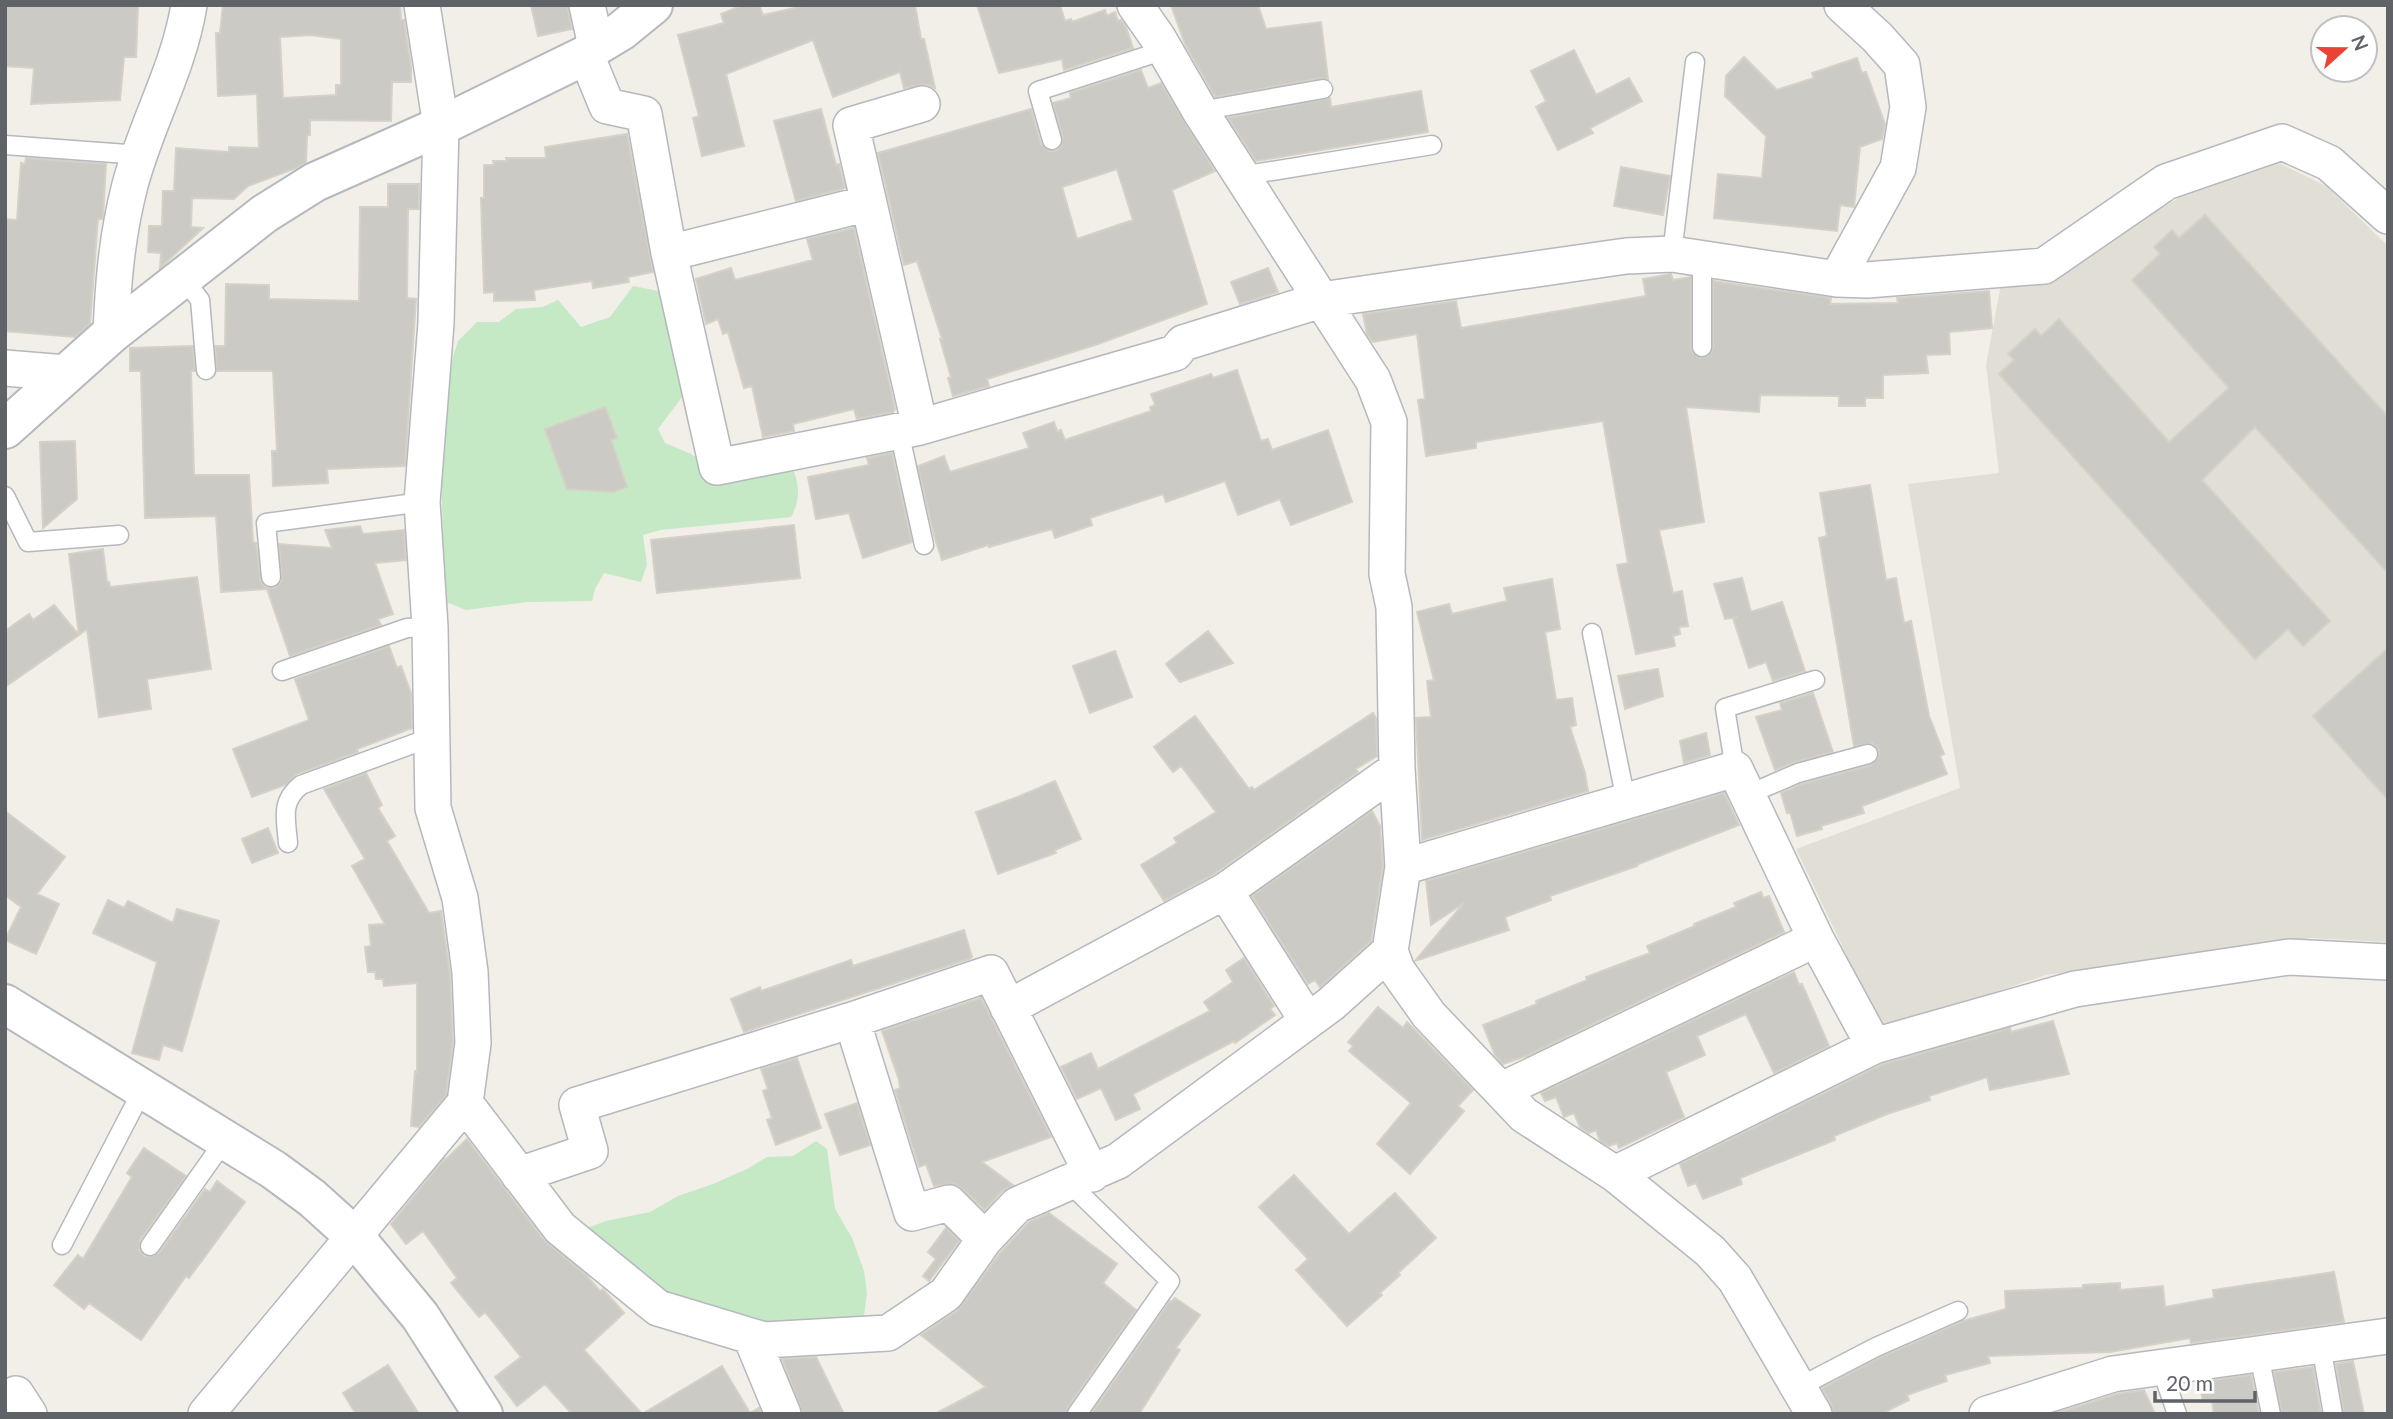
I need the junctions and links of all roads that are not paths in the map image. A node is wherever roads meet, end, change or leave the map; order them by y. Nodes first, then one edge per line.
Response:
1 (189, 5) edge
2 (422, 5) edge
3 (587, 5) edge
4 (653, 5) edge
5 (1135, 5) edge
6 (1842, 5) edge
7 (591, 50) junction
8 (1165, 50) junction
9 (1695, 62) dead end
10 (1323, 89) dead end
11 (922, 104) dead end
12 (1200, 111) junction
13 (442, 126) junction
14 (1052, 140) dead end
15 (5, 145) edge
16 (1432, 145) dead end
17 (141, 155) junction
18 (1241, 176) junction
19 (869, 204) junction
20 (2388, 216) edge
21 (669, 253) junction
22 (1687, 256) junction
23 (183, 278) junction
24 (1837, 279) junction
25 (1321, 300) junction
26 (111, 334) junction
27 (1702, 347) dead end
28 (5, 368) edge
29 (206, 370) dead end
30 (66, 373) junction
31 (5, 429) edge
32 (910, 429) junction
33 (5, 496) edge
34 (422, 502) junction
35 (119, 535) dead end
36 (924, 545) dead end
37 (271, 577) dead end
38 (430, 627) junction
39 (1592, 633) dead end
40 (282, 671) dead end
41 (1815, 680) dead end
42 (432, 737) junction
43 (1868, 754) dead end
44 (1397, 769) junction
45 (1741, 782) junction
46 (1626, 801) junction
47 (288, 843) dead end
48 (1403, 867) junction
49 (1225, 891) junction
50 (1816, 939) junction
51 (1390, 951) junction
52 (2388, 962) edge
53 (5, 1004) edge
54 (1008, 1008) junction
55 (852, 1020) junction
56 (1307, 1020) junction
57 (1874, 1046) junction
58 (143, 1089) junction
59 (1502, 1090) junction
60 (465, 1103) junction
61 (225, 1140) junction
62 (1615, 1174) junction
63 (519, 1175) junction
64 (1080, 1178) junction
65 (353, 1235) junction
66 (985, 1239) junction
67 (62, 1245) dead end
68 (150, 1246) dead end
69 (1958, 1311) dead end
70 (2388, 1336) edge
71 (751, 1337) junction
72 (2321, 1346) junction
73 (2259, 1355) junction
74 (2161, 1368) junction
75 (1806, 1400) edge
76 (2024, 1408) edge
77 (206, 1414) edge
78 (483, 1414) edge
79 (783, 1414) edge
80 (1077, 1414) edge
81 (1987, 1414) edge
82 (2177, 1414) edge
83 (2271, 1414) edge
84 (2333, 1414) edge

1 - 17 street
2 - 13 street
3 - 7 street
4 - 7 street
5 - 8 street
6 - 24 street
7 - 13 street
7 - 21 street
8 - 12 street
8 - 14 lane
9 - 22 lane
10 - 12 lane
11 - 19 street
12 - 18 street
13 - 23 street
13 - 34 street
15 - 17 lane
16 - 18 lane
17 - 26 street
18 - 25 street
19 - 21 street
19 - 32 street
20 - 24 street
21 - 32 street
22 - 24 street
22 - 25 street
22 - 27 lane
23 - 26 street
23 - 29 lane
25 - 32 street
25 - 44 street
26 - 30 street
28 - 30 street
30 - 31 street
32 - 36 lane
33 - 35 lane
34 - 37 lane
34 - 38 street
38 - 40 lane
38 - 42 street
39 - 46 lane
41 - 45 lane
42 - 47 lane
42 - 60 street
43 - 45 lane
44 - 48 street
44 - 49 street
45 - 46 street
45 - 50 street
46 - 48 street
48 - 51 street
49 - 54 street
49 - 56 street
50 - 57 street
50 - 59 street
51 - 56 street
51 - 59 street
52 - 57 street
53 - 58 street
54 - 55 street
54 - 64 street
55 - 63 street
55 - 66 street
56 - 64 street
57 - 62 street
58 - 61 street
58 - 67 lane
59 - 62 street
60 - 63 street
60 - 65 street
61 - 65 street
61 - 68 lane
62 - 75 street
63 - 71 street
64 - 66 street
64 - 80 lane
65 - 77 street
65 - 78 street
66 - 71 street
69 - 75 lane
70 - 72 street
71 - 79 street
72 - 73 street
72 - 84 lane
73 - 74 street
73 - 83 lane
74 - 76 street
74 - 82 lane
76 - 81 street

